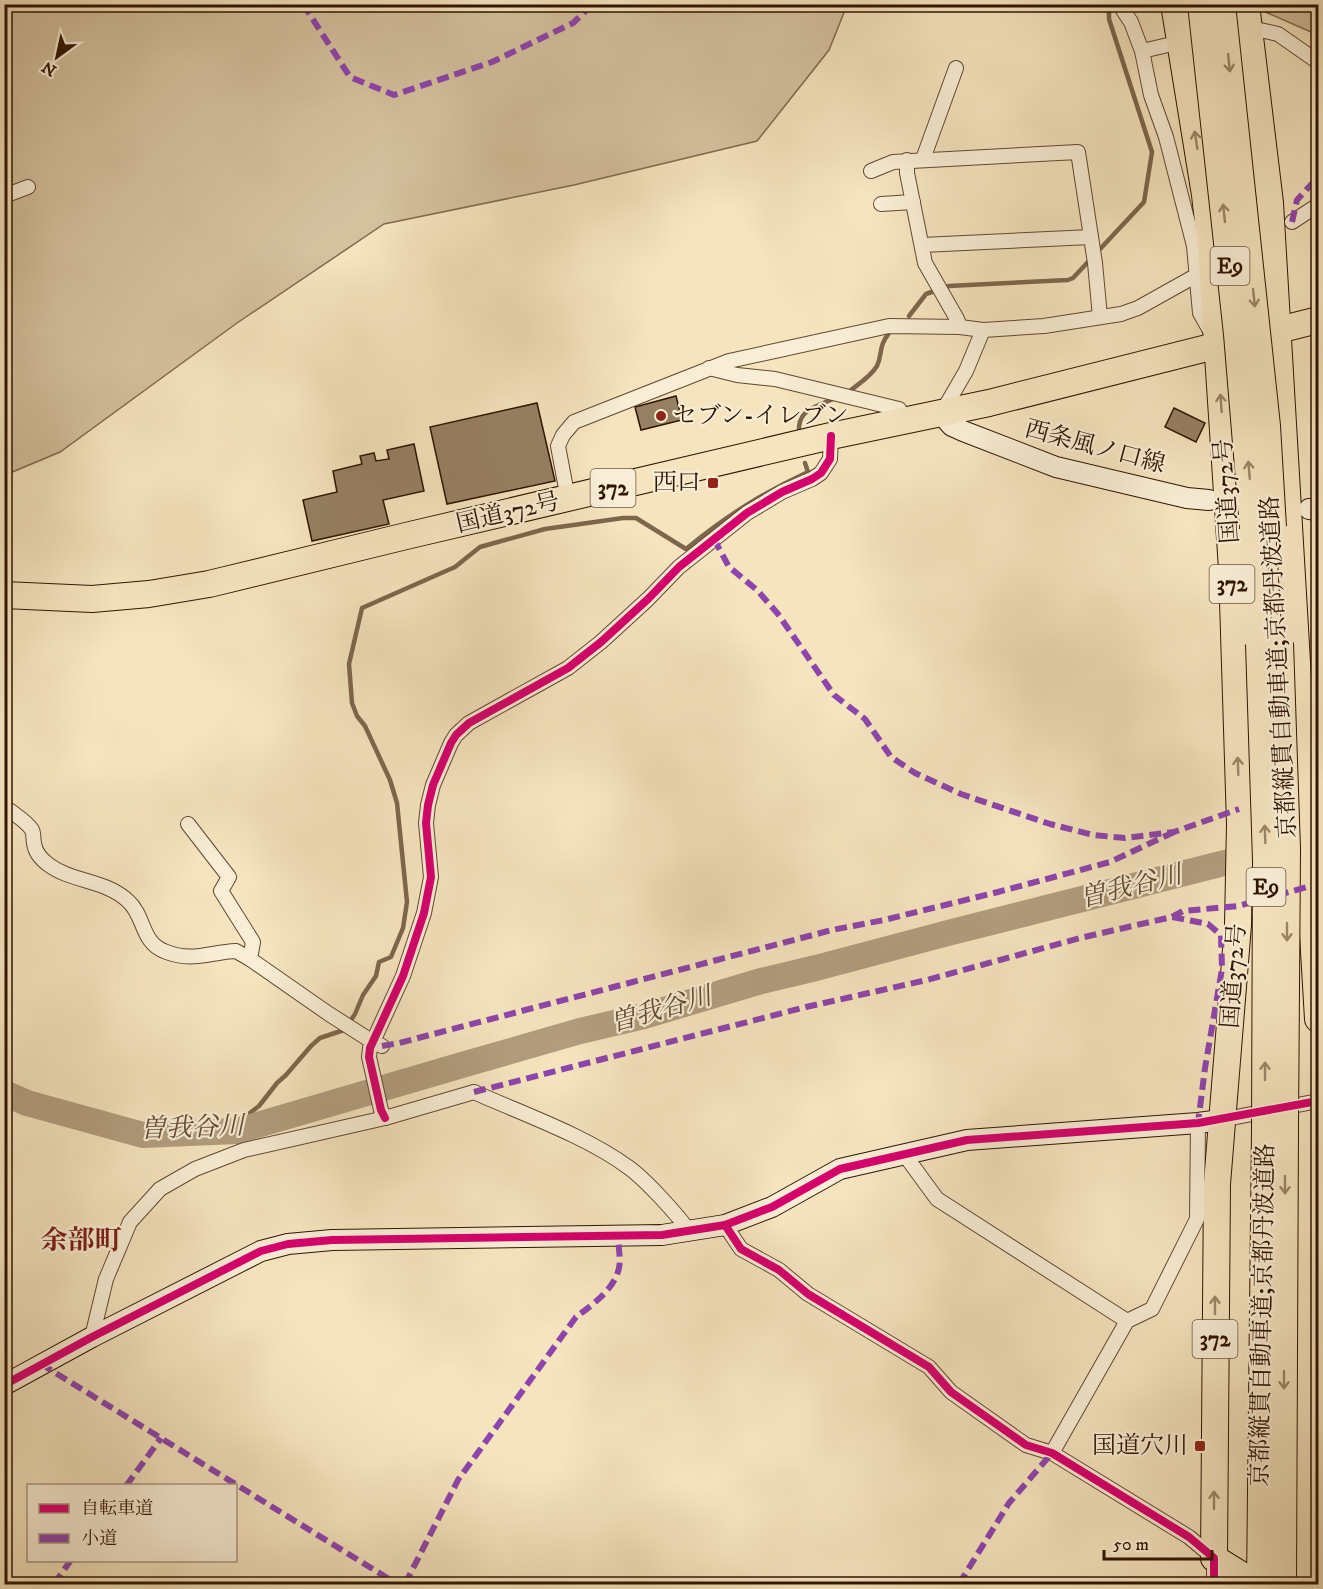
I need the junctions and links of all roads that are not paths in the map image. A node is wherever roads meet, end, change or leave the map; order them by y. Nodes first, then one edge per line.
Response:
1 (1119, 4) edge
2 (1174, 4) edge
3 (1201, 4) edge
4 (1222, 4) edge
5 (1246, 4) edge
6 (1260, 30) dead end
7 (1168, 45) dead end
8 (1142, 51) junction
9 (1318, 62) edge
10 (956, 68) dead end
11 (923, 159) junction
12 (908, 160) junction
13 (871, 171) dead end
14 (28, 187) dead end
15 (4, 196) edge
16 (913, 202) junction
17 (881, 204) dead end
18 (1318, 206) edge
19 (1292, 222) dead end
20 (922, 245) junction
21 (1093, 250) junction
22 (1197, 275) junction
23 (1100, 318) junction
24 (1318, 320) edge
25 (960, 327) junction
26 (982, 330) junction
27 (1278, 331) junction
28 (1218, 345) junction
29 (709, 368) junction
30 (941, 414) junction
31 (907, 422) junction
32 (831, 436) junction
33 (568, 499) junction
34 (1209, 500) dead end
35 (1240, 503) dead end
36 (1268, 520) junction
37 (4, 595) edge
38 (4, 806) edge
39 (188, 824) dead end
40 (250, 959) junction
41 (1318, 1019) edge
42 (372, 1041) junction
43 (1318, 1101) edge
44 (383, 1114) junction
45 (1210, 1122) junction
46 (1275, 1128) junction
47 (904, 1154) junction
48 (725, 1225) junction
49 (689, 1231) junction
50 (1127, 1321) junction
51 (92, 1337) junction
52 (4, 1385) edge
53 (1052, 1453) junction
54 (1214, 1558) junction
55 (1283, 1578) edge
56 (1214, 1584) edge
57 (1258, 1584) edge

1 - 8 street
28 -> 2 highway
36 -> 3 highway, 京都縦貫自動車道;京都丹波道路 / E9, bridge
4 -> 36 highway, 京都縦貫自動車道;京都丹波道路 / E9, bridge
5 - 27 highway
6 - 9 street
7 - 8 street
8 - 22 street
10 - 11 street
11 - 12 street
11 - 21 street
12 - 13 street
12 - 16 street
14 - 15 street
16 - 17 street
16 - 20 street
18 - 19 street
20 - 21 street
20 - 25 street
21 - 23 street
22 - 23 street
22 - 28 street
23 - 26 street
24 - 27 highway, 国道372号
25 - 26 street
25 - 29 street
26 - 30 street
27 - 28 highway, 国道372号 / 372
27 - 41 highway
28 - 30 highway, 国道372号 / 372
45 -> 28 highway, 国道372号 / 372
29 - 31 street
29 - 33 street
30 - 31 highway, 国道372号 / 372
30 - 34 street, 西条風ノ口線
31 - 32 highway, 国道372号 / 372
32 - 33 highway, 国道372号 / 372
32 - 42 street
33 - 37 highway, 国道372号 / 372
35 - 36 street
36 - 46 highway, 京都縦貫自動車道;京都丹波道路 / E9, bridge
38 - 40 street
39 - 40 street
40 - 42 street
42 - 44 street
43 - 45 street
44 - 49 street
44 - 51 street
45 - 47 street
45 - 50 street
54 -> 45 highway, 国道372号 / 372
46 -> 55 highway, 京都縦貫自動車道;京都丹波道路 / E9
46 - 57 highway, 京都縦貫自動車道;京都丹波道路 / E9
47 - 48 street
47 - 50 street
48 - 49 street
48 - 53 street
49 - 51 street
50 - 53 street
51 - 52 street
53 - 54 street
54 - 56 street
54 - 57 highway

